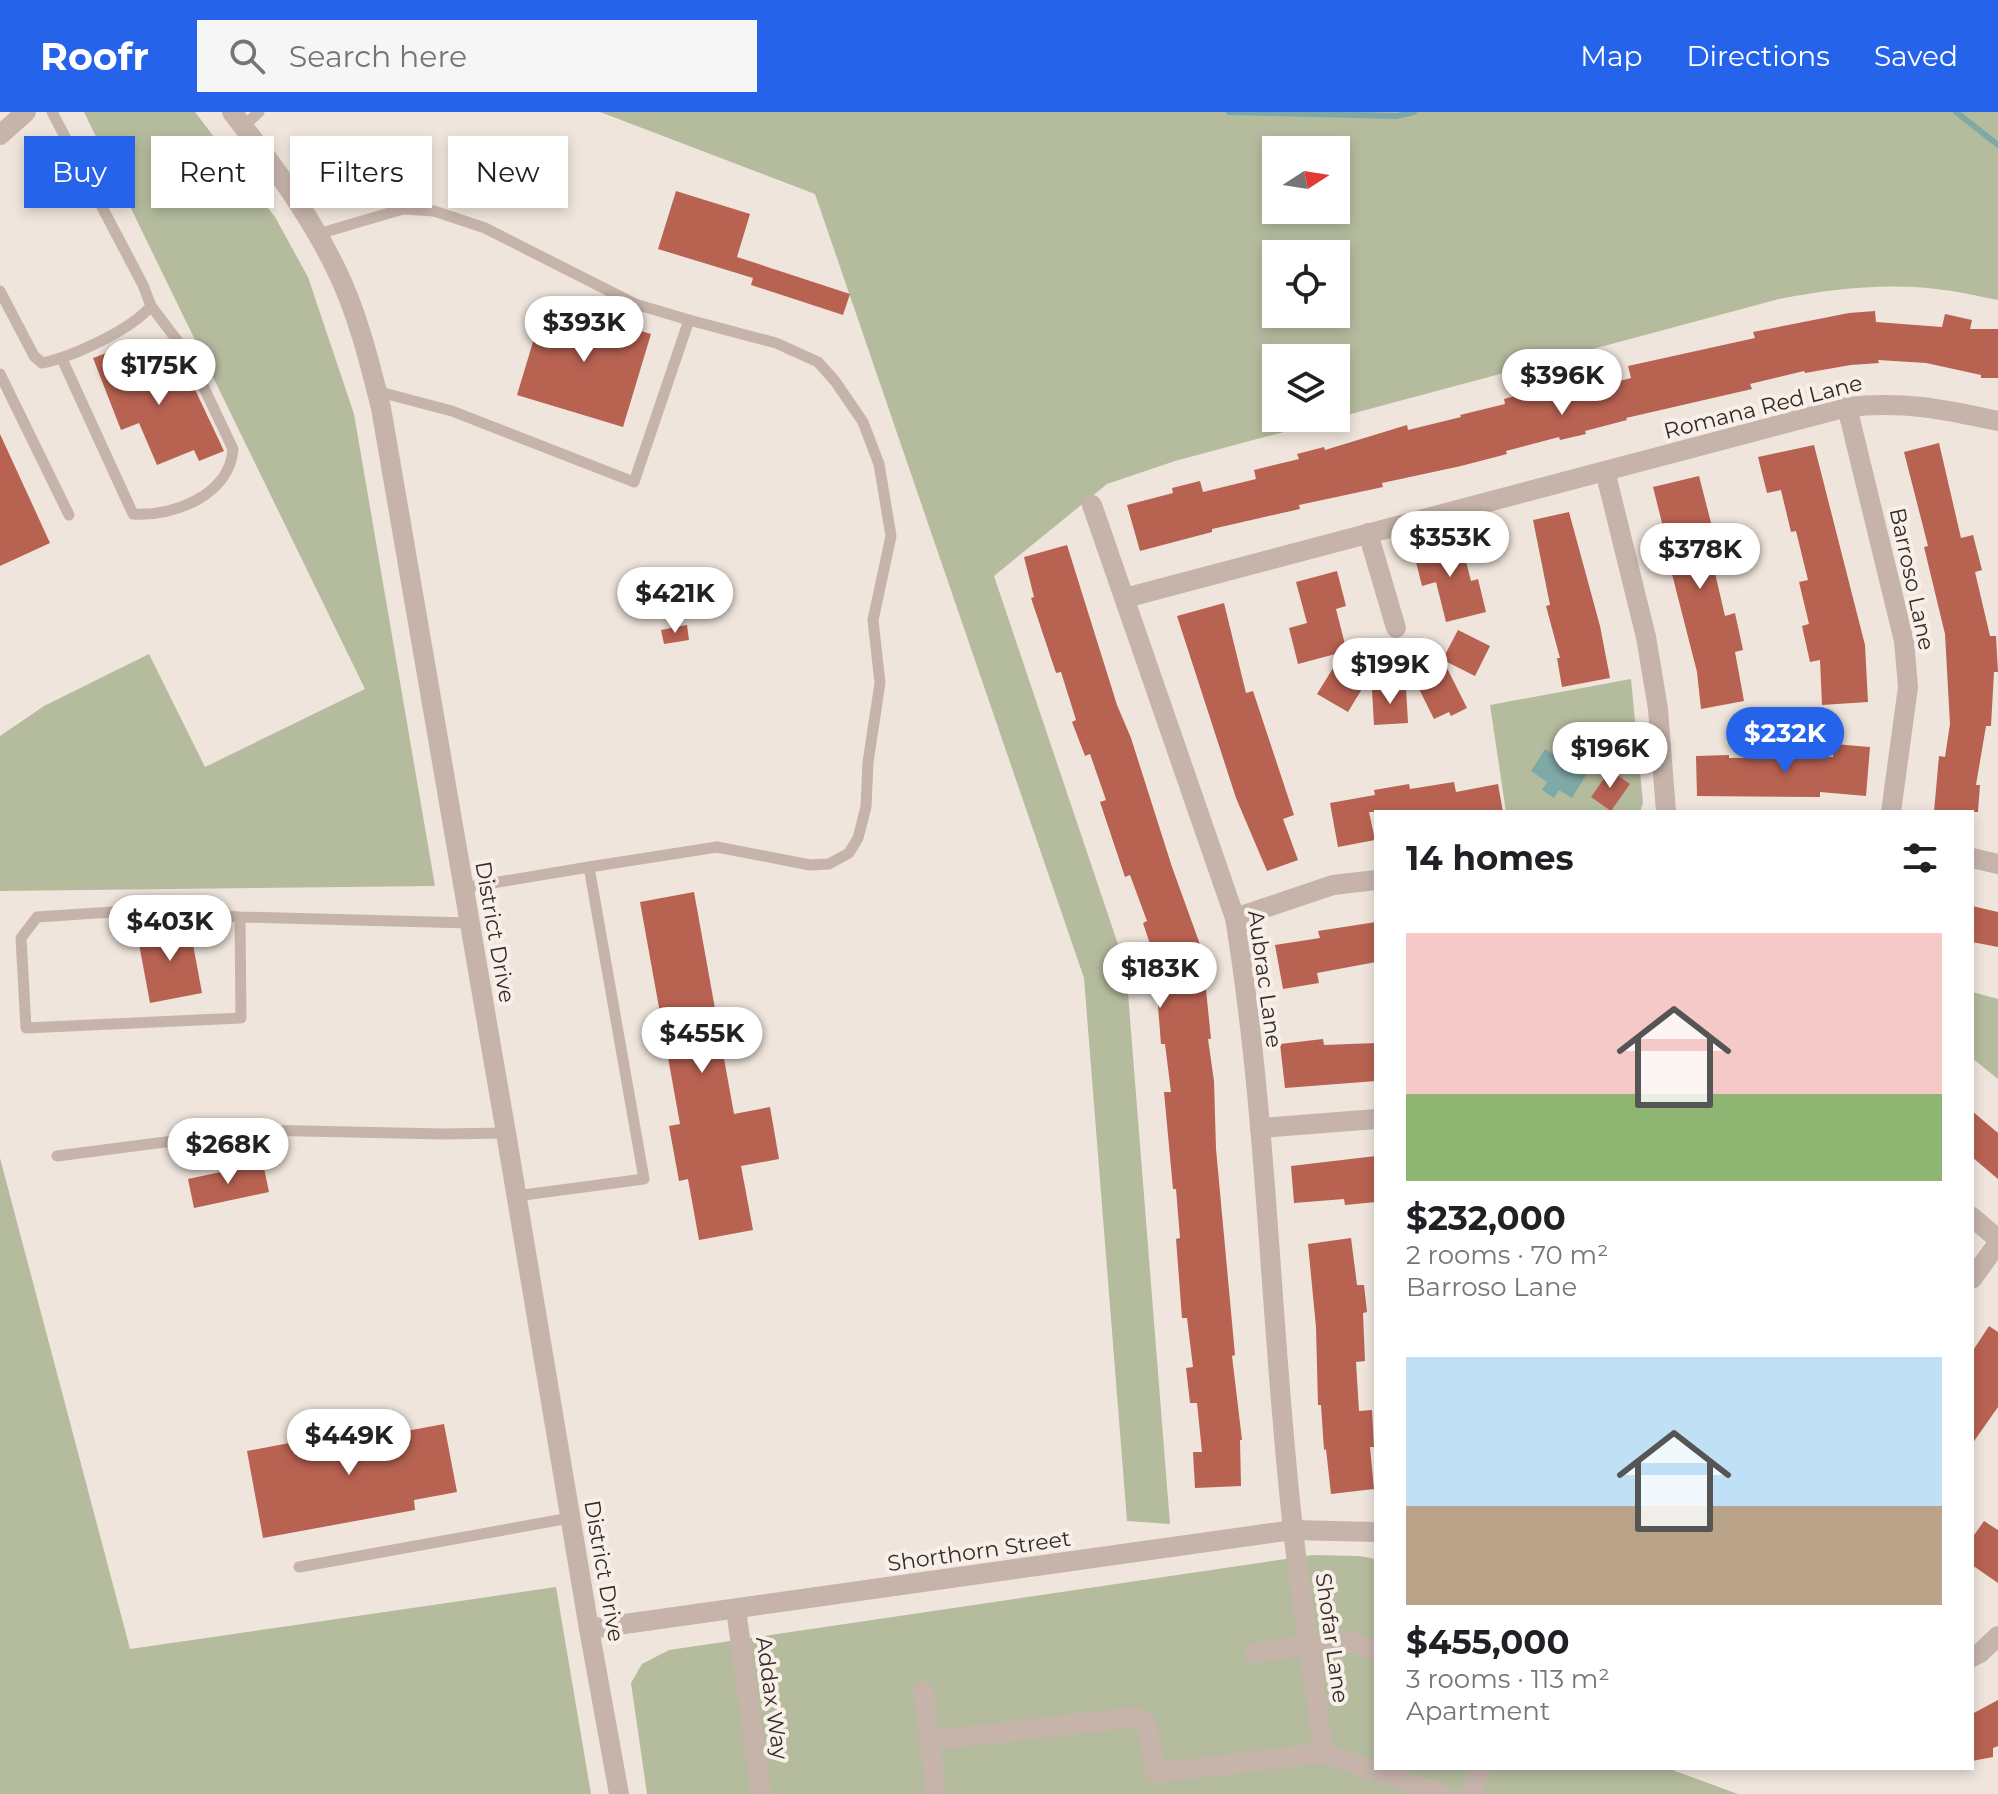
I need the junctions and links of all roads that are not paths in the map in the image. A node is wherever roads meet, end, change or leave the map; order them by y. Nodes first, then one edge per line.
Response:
1 (26, 112) edge
2 (52, 112) edge
3 (259, 112) edge
4 (238, 119) edge
5 (0, 135) edge
6 (318, 234) junction
7 (0, 291) edge
8 (151, 306) junction
9 (689, 320) junction
10 (189, 356) dead end
11 (62, 359) junction
12 (0, 374) edge
13 (198, 375) dead end
14 (376, 391) junction
15 (1847, 407) junction
16 (1998, 421) edge
17 (1605, 471) junction
18 (1092, 505) dead end
19 (69, 515) dead end
20 (1368, 533) junction
21 (1125, 598) junction
22 (1396, 628) dead end
23 (1666, 810) edge
24 (1891, 810) edge
25 (1974, 858) edge
26 (1998, 864) edge
27 (589, 867) junction
28 (1374, 880) edge
29 (463, 888) junction
30 (240, 917) junction
31 (1235, 918) junction
32 (469, 923) junction
33 (1374, 1119) edge
34 (1260, 1128) junction
35 (506, 1133) junction
36 (57, 1156) dead end
37 (516, 1196) junction
38 (1974, 1219) edge
39 (1998, 1241) edge
40 (1974, 1276) edge
41 (570, 1518) junction
42 (1293, 1530) junction
43 (1374, 1532) edge
44 (299, 1567) dead end
45 (736, 1609) junction
46 (589, 1629) junction
47 (1998, 1636) edge
48 (1310, 1645) junction
49 (1374, 1650) edge
50 (1254, 1653) dead end
51 (1974, 1656) edge
52 (923, 1691) dead end
53 (929, 1741) junction
54 (1323, 1753) junction
55 (1480, 1770) edge
56 (619, 1794) edge
57 (761, 1794) edge
58 (936, 1794) edge
59 (1442, 1794) edge
60 (1471, 1794) edge

1 - 5 street
2 - 8 lane
3 - 4 lane
4 - 6 street, District Drive
6 - 9 lane
6 - 14 street, District Drive
7 - 11 lane
8 - 10 lane
8 - 11 lane
9 - 14 lane
9 - 27 lane
11 - 13 lane
12 - 19 lane
14 - 29 street, District Drive
15 - 16 street, Romana Red Lane
15 - 17 street, Romana Red Lane
15 - 24 street, Barroso Lane
17 - 20 street, Romana Red Lane
17 - 23 street
18 - 21 street, Aubrac Lane
20 - 21 street, Romana Red Lane
20 - 22 street
21 - 31 street, Aubrac Lane
25 - 26 street
27 - 29 lane
27 - 37 lane
28 - 31 street
29 - 32 street, District Drive
30 - 30 lane
30 - 32 lane
31 - 34 street, Aubrac Lane
32 - 35 street, District Drive
33 - 34 street
34 - 42 street, Aubrac Lane
35 - 36 lane
35 - 37 street, District Drive
37 - 41 street, District Drive
38 - 39 street
39 - 40 street
41 - 44 lane
41 - 46 street, District Drive
42 - 43 street, Shorthorn Street
42 - 45 street, Shorthorn Street
42 - 48 street, Shofar Lane
45 - 46 street, Shorthorn Street
45 - 57 street, Addax Way
46 - 56 street, District Drive
47 - 51 street
48 - 49 street
48 - 50 street
48 - 54 street, Shofar Lane
52 - 53 street
53 - 54 street
53 - 58 street
54 - 59 street
55 - 60 street

